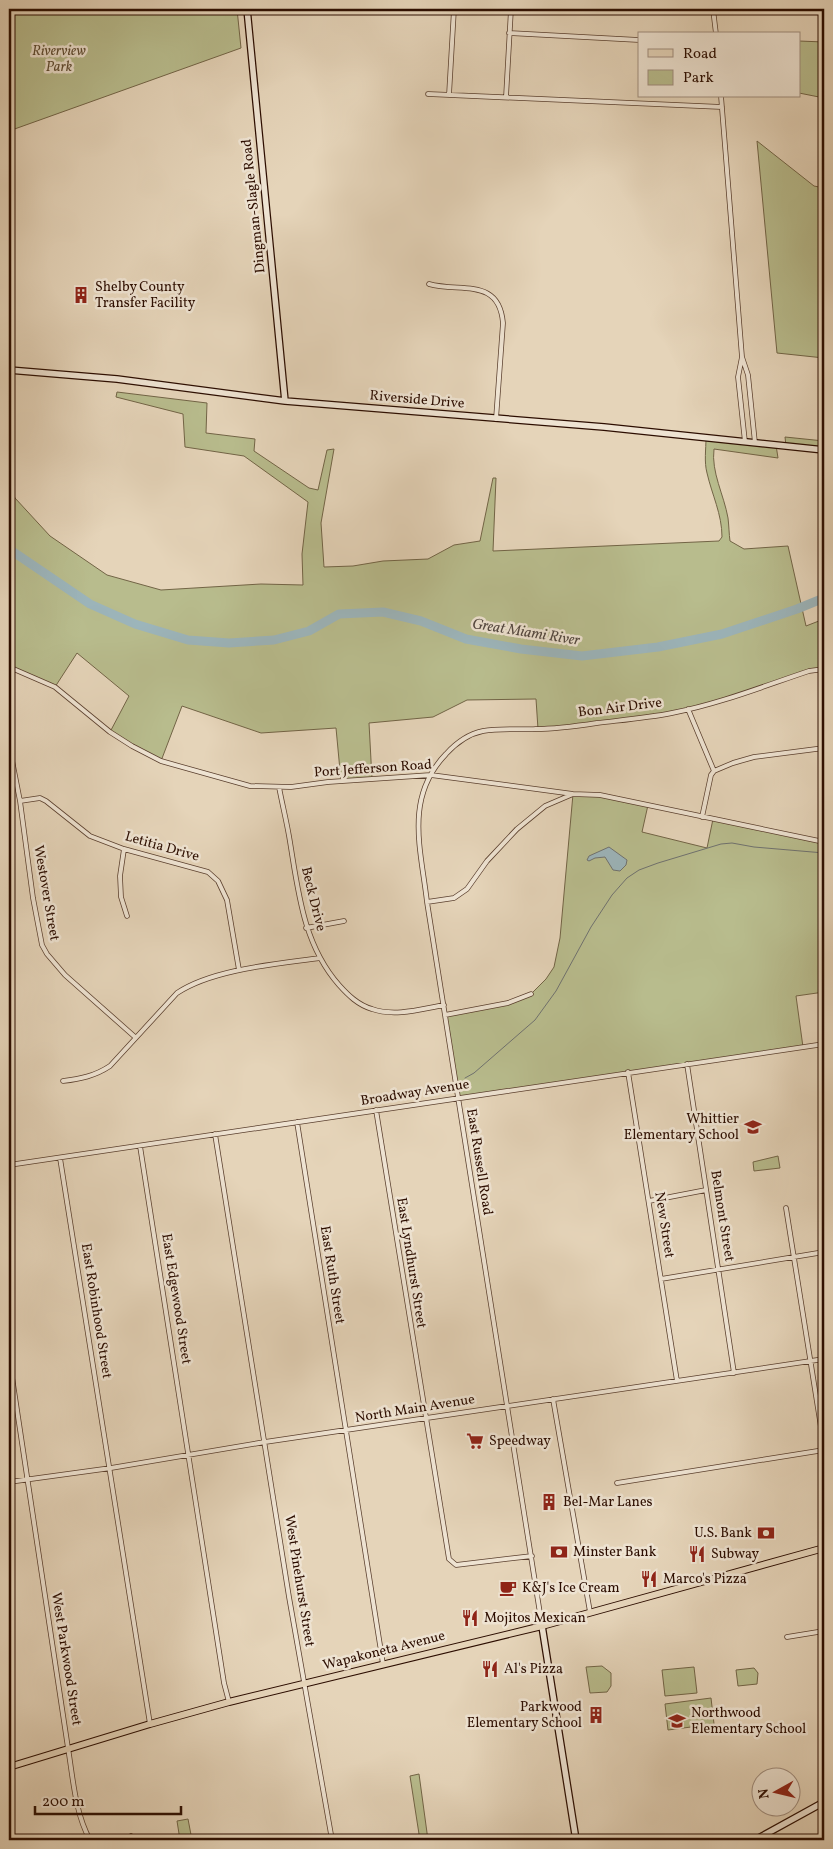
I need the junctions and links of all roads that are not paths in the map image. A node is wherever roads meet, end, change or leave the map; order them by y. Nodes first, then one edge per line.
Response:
1 (247, 9) edge
2 (454, 9) edge
3 (511, 9) edge
4 (713, 9) edge
5 (716, 32) edge
6 (510, 33) junction
7 (638, 40) edge
8 (428, 94) dead end
9 (449, 95) junction
10 (506, 97) junction
11 (721, 98) edge
12 (722, 107) junction
13 (429, 284) dead end
14 (742, 357) junction
15 (9, 370) edge
16 (285, 401) junction
17 (496, 419) junction
18 (745, 442) junction
19 (756, 443) junction
20 (824, 450) edge
21 (9, 666) edge
22 (824, 669) edge
23 (688, 709) junction
24 (9, 745) edge
25 (824, 748) edge
26 (714, 771) junction
27 (431, 775) junction
28 (279, 787) junction
29 (572, 794) junction
30 (20, 801) junction
31 (702, 817) junction
32 (824, 842) edge
33 (124, 849) junction
34 (427, 902) junction
35 (127, 916) dead end
36 (344, 921) dead end
37 (306, 928) junction
38 (320, 958) junction
39 (239, 970) junction
40 (531, 994) dead end
41 (444, 1005) junction
42 (445, 1015) junction
43 (135, 1037) junction
44 (824, 1044) edge
45 (687, 1064) junction
46 (628, 1072) junction
47 (63, 1081) dead end
48 (457, 1097) junction
49 (376, 1110) junction
50 (297, 1122) junction
51 (215, 1134) junction
52 (140, 1146) junction
53 (60, 1158) junction
54 (9, 1165) edge
55 (706, 1190) junction
56 (649, 1201) junction
57 (786, 1208) dead end
58 (824, 1252) edge
59 (794, 1257) junction
60 (718, 1270) junction
61 (661, 1279) junction
62 (9, 1357) edge
63 (824, 1359) edge
64 (810, 1361) junction
65 (734, 1373) junction
66 (677, 1381) junction
67 (553, 1399) junction
68 (506, 1406) junction
69 (425, 1419) junction
70 (345, 1431) junction
71 (265, 1442) junction
72 (824, 1446) edge
73 (824, 1450) edge
74 (189, 1456) junction
75 (111, 1468) junction
76 (27, 1479) junction
77 (9, 1482) edge
78 (617, 1483) dead end
79 (822, 1548) edge
80 (532, 1556) junction
81 (824, 1574) edge
82 (590, 1612) junction
83 (542, 1626) junction
84 (824, 1631) edge
85 (787, 1637) dead end
86 (383, 1664) junction
87 (304, 1684) junction
88 (229, 1702) junction
89 (150, 1724) junction
90 (68, 1748) junction
91 (9, 1767) edge
92 (824, 1802) edge
93 (131, 1836) dead end
94 (90, 1840) edge
95 (127, 1840) edge
96 (332, 1840) edge
97 (576, 1840) edge
98 (755, 1840) edge

1 - 16 main road, Dingman-Slagle Road
2 - 9 street
3 - 6 street
4 - 5 street
6 - 7 street
6 - 10 street
8 - 9 street
9 - 10 street
10 - 12 street
11 - 12 street
12 - 14 street
13 - 17 street
14 - 18 street
14 - 19 street
15 - 16 main road, Riverside Drive
16 - 17 main road, Riverside Drive
17 - 18 main road, Riverside Drive
18 - 19 main road, Riverside Drive
19 - 20 main road, Riverside Drive
21 - 28 street, Port Jefferson Road
22 - 23 street, Bon Air Drive
23 - 26 street
23 - 27 street, Bon Air Drive
24 - 30 street, Westover Street
25 - 26 street
26 - 31 street
27 - 28 street, Port Jefferson Road
27 - 29 street, Port Jefferson Road
27 - 34 street, East Russell Road
28 - 37 street, Beck Drive
29 - 31 street, Port Jefferson Road
29 - 34 street
30 - 33 street, Letitia Drive
30 - 43 street, Westover Street
31 - 32 street, Port Jefferson Road
33 - 35 street
33 - 39 street, Letitia Drive
34 - 41 street, East Russell Road
36 - 37 street
37 - 38 street, Beck Drive
38 - 39 street
38 - 41 street, Beck Drive
39 - 43 street
40 - 42 street
41 - 42 street, East Russell Road
42 - 48 street, East Russell Road
43 - 47 street
44 - 45 street, Broadway Avenue
45 - 46 street, Broadway Avenue
45 - 55 street, Belmont Street
46 - 48 street, Broadway Avenue
46 - 56 street, New Street
48 - 49 street, Broadway Avenue
48 - 68 street, East Russell Road
49 - 50 street, Broadway Avenue
49 - 69 street, East Lyndhurst Street
50 - 51 street, Broadway Avenue
50 - 70 street, East Ruth Street
51 - 52 street, Broadway Avenue
51 - 71 street, West Pinehurst Street
52 - 53 street, Broadway Avenue
52 - 74 street, East Edgewood Street
53 - 54 street, Broadway Avenue
53 - 75 street, East Robinhood Street
55 - 56 street
55 - 60 street, Belmont Street
56 - 61 street, New Street
57 - 59 street
58 - 59 street
59 - 60 street
59 - 64 street
60 - 61 street
60 - 65 street, Belmont Street
61 - 66 street, New Street
62 - 76 street, West Parkwood Street
63 - 64 street, North Main Avenue
64 - 65 street, North Main Avenue
64 - 72 street
65 - 66 street, North Main Avenue
66 - 67 street, North Main Avenue
67 - 68 street, North Main Avenue
67 - 82 street
68 - 69 street, North Main Avenue
68 - 80 street, East Russell Road
69 - 70 street, North Main Avenue
69 - 80 street, East Lyndhurst Street
70 - 71 street, North Main Avenue
70 - 86 street, East Ruth Street
71 - 74 street, North Main Avenue
71 - 87 street, West Pinehurst Street
73 - 78 street
74 - 75 street, North Main Avenue
74 - 88 street, East Edgewood Street
75 - 76 street, North Main Avenue
75 - 89 street, East Robinhood Street
76 - 77 street, North Main Avenue
76 - 90 street, West Parkwood Street
79 - 81 street
79 - 82 main road, Wapakoneta Avenue
80 - 83 street, East Russell Road
82 - 83 main road, Wapakoneta Avenue
83 - 86 main road, Wapakoneta Avenue
83 - 97 main road
84 - 85 street
86 - 87 main road, Wapakoneta Avenue
87 - 88 main road, Wapakoneta Avenue
87 - 96 street, West Pinehurst Street
88 - 89 main road, Wapakoneta Avenue
89 - 90 main road, Wapakoneta Avenue
90 - 91 main road, Wapakoneta Avenue
90 - 94 street, West Parkwood Street
92 - 98 main road
93 - 95 street

